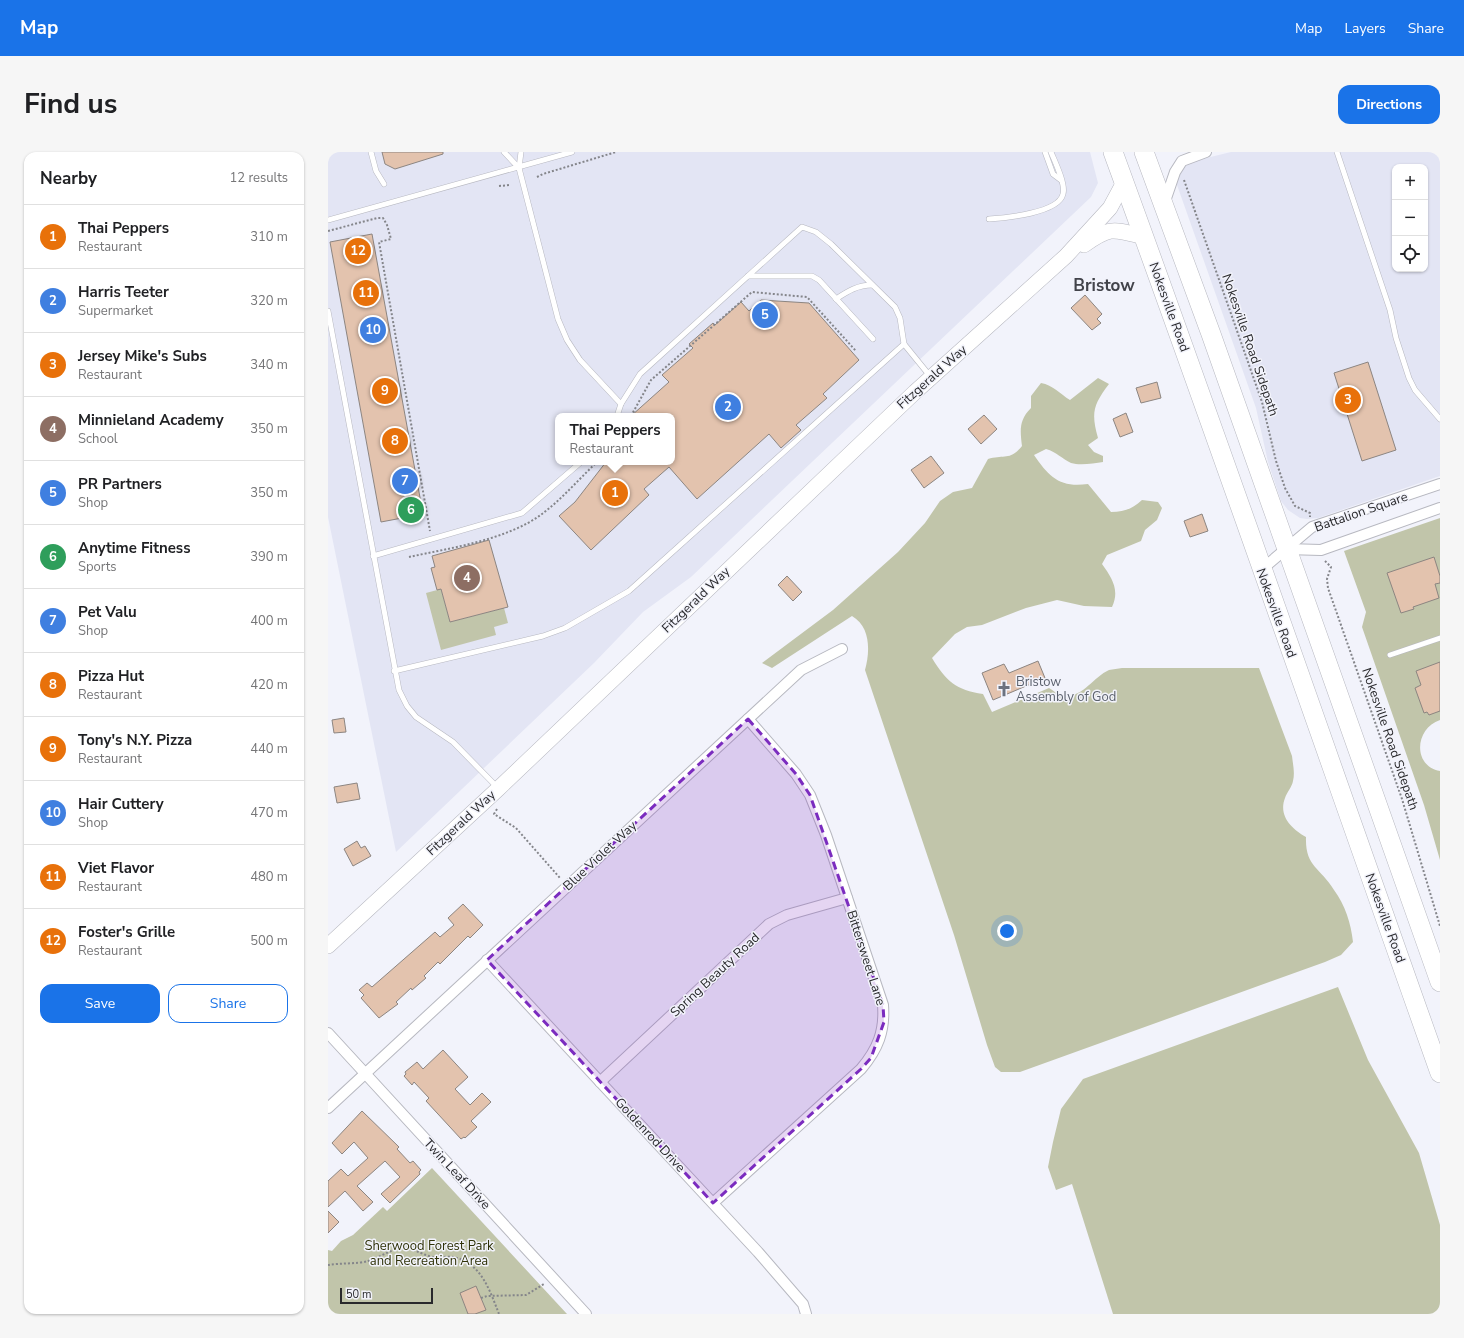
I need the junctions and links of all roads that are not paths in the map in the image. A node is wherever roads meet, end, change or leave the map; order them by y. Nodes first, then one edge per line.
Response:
1 (371, 152) edge
2 (504, 152) edge
3 (521, 152) edge
4 (572, 152) edge
5 (1045, 152) edge
6 (1051, 152) edge
7 (1113, 152) edge
8 (1144, 152) edge
9 (1206, 152) edge
10 (1337, 152) edge
11 (519, 168) junction
12 (1062, 181) junction
13 (1124, 182) junction
14 (384, 184) dead end
15 (1164, 204) junction
16 (989, 219) dead end
17 (328, 220) edge
18 (1144, 237) junction
19 (1066, 256) junction
20 (748, 276) junction
21 (872, 285) junction
22 (836, 299) junction
23 (328, 311) edge
24 (873, 339) dead end
25 (904, 344) junction
26 (931, 377) junction
27 (621, 404) junction
28 (618, 413) edge
29 (1440, 420) edge
30 (578, 465) edge
31 (1440, 484) edge
32 (1440, 508) edge
33 (1286, 549) junction
34 (373, 556) junction
35 (1261, 570) junction
36 (1440, 638) edge
37 (842, 649) dead end
38 (1390, 655) dead end
39 (394, 671) junction
40 (748, 719) junction
41 (493, 793) junction
42 (847, 898) junction
43 (328, 946) edge
44 (487, 960) junction
45 (1440, 982) edge
46 (328, 1033) edge
47 (364, 1073) junction
48 (1440, 1073) edge
49 (600, 1082) junction
50 (328, 1108) edge
51 (713, 1203) junction
52 (586, 1314) edge
53 (806, 1314) edge

1 - 14 lane
2 - 11 lane
3 - 11 lane
4 - 11 lane
5 - 12 lane
6 - 12 lane
7 - 13 highway, Nokesville Road
8 - 15 highway
9 - 15 street
10 - 29 lane
11 - 17 lane
11 - 27 lane
12 - 16 lane
13 - 18 highway, Nokesville Road
13 - 19 street, Fitzgerald Way
15 - 33 highway
18 - 19 street, Fitzgerald Way
18 - 35 highway, Nokesville Road
19 - 26 street, Fitzgerald Way
20 - 21 lane
20 - 22 lane
20 - 27 lane
21 - 22 lane
21 - 25 lane
22 - 24 lane
23 - 34 lane
25 - 26 lane
25 - 39 lane
26 - 41 street, Fitzgerald Way
27 - 28 lane
30 - 34 lane
31 - 33 street, Battalion Square
32 - 33 street, Battalion Square
33 - 35 street, Battalion Square
33 - 45 highway
34 - 39 lane
35 - 48 highway, Nokesville Road
36 - 38 lane
37 - 40 street, Blue Violet Way
39 - 41 lane
40 - 42 street, Bittersweet Lane
40 - 44 street, Blue Violet Way
41 - 43 street, Fitzgerald Way
42 - 49 street, Spring Beauty Road
42 - 51 street, Bittersweet Lane
44 - 47 street, Blue Violet Way
44 - 49 street, Goldenrod Drive
46 - 47 street, Twin Leaf Drive
47 - 50 street, Blue Violet Way
47 - 52 street, Twin Leaf Drive
49 - 51 street, Goldenrod Drive
51 - 53 street, Goldenrod Drive

